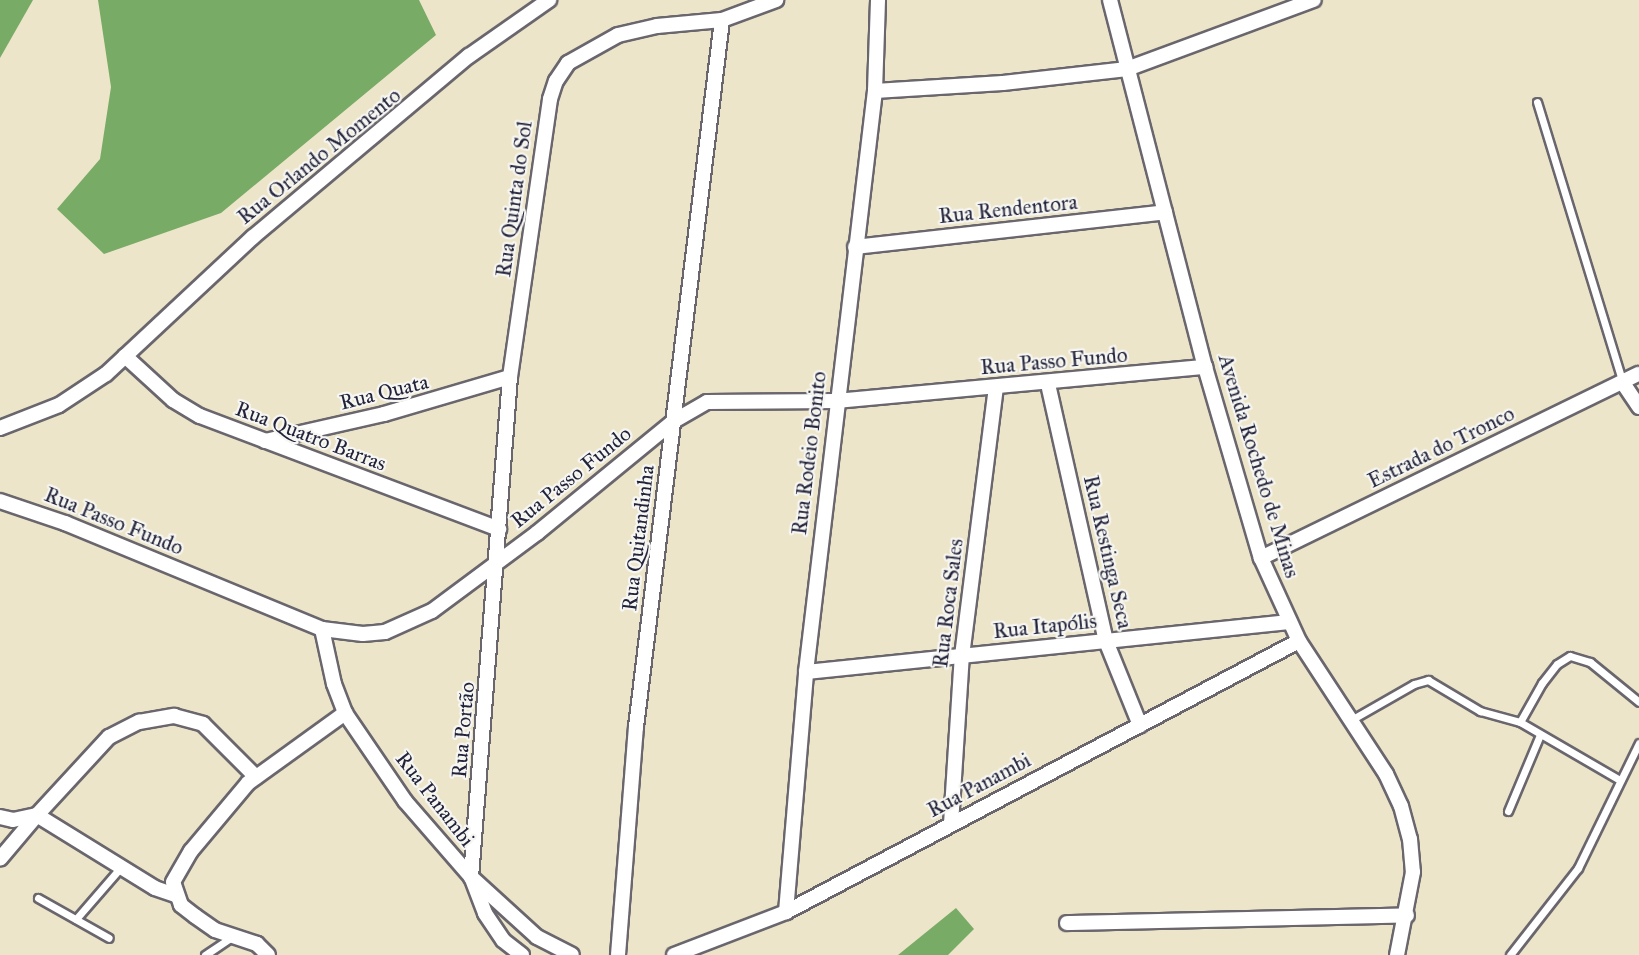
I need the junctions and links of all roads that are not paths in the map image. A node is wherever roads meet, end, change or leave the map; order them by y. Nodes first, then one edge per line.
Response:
1 (549, 0) edge
2 (776, 0) edge
3 (878, 0) edge
4 (1110, 0) edge
5 (1314, 0) edge
6 (723, 20) junction
7 (1127, 69) junction
8 (875, 91) junction
9 (1537, 102) dead end
10 (1165, 212) junction
11 (855, 247) junction
12 (124, 356) junction
13 (1205, 367) junction
14 (1639, 374) edge
15 (510, 377) junction
16 (1623, 383) junction
17 (1048, 384) junction
18 (996, 388) junction
19 (836, 401) junction
20 (1639, 407) edge
21 (674, 420) junction
22 (0, 428) edge
23 (265, 441) junction
24 (0, 501) edge
25 (499, 529) junction
26 (1261, 558) junction
27 (496, 564) junction
28 (1289, 622) junction
29 (322, 628) junction
30 (1106, 641) junction
31 (1299, 641) junction
32 (962, 656) junction
33 (806, 672) junction
34 (1639, 702) edge
35 (345, 713) junction
36 (1351, 720) junction
37 (1521, 722) junction
38 (1140, 725) junction
39 (1540, 735) junction
40 (1639, 743) edge
41 (256, 777) junction
42 (1618, 780) junction
43 (1508, 811) dead end
44 (37, 814) junction
45 (0, 817) edge
46 (951, 824) junction
47 (0, 859) edge
48 (121, 867) junction
49 (471, 877) junction
50 (175, 895) junction
51 (38, 898) dead end
52 (786, 912) junction
53 (1407, 915) junction
54 (76, 920) junction
55 (1068, 923) dead end
56 (232, 937) junction
57 (109, 938) dead end
58 (205, 955) edge
59 (268, 955) edge
60 (522, 955) edge
61 (572, 955) edge
62 (618, 955) edge
63 (674, 955) edge
64 (1397, 955) edge
65 (1510, 955) edge

1 - 12 street, Rua Orlando Momento
2 - 6 street, Rua Quinta do Sol
3 - 8 street, Rua Rodeio Bonito
4 - 7 street, Avenida Rochedo de Minas
5 - 7 street
6 - 15 street, Rua Quinta do Sol
6 - 21 street, Rua Quitandinha
7 - 8 street
7 - 10 street, Avenida Rochedo de Minas
8 - 11 street, Rua Rodeio Bonito
9 - 16 lane
10 - 11 street, Rua Rendentora
10 - 13 street, Avenida Rochedo de Minas
11 - 19 street, Rua Rodeio Bonito
12 - 22 street, Rua Orlando Momento
12 - 23 street, Rua Quatro Barras
13 - 17 street, Rua Passo Fundo
13 - 26 street, Avenida Rochedo de Minas
14 - 16 street, Estrada do Tronco
15 - 23 street, Rua Quata
15 - 25 street, Rua Quinta do Sol
16 - 20 street
16 - 26 street, Estrada do Tronco
17 - 18 street, Rua Passo Fundo
17 - 30 street, Rua Restinga Seca
18 - 19 street, Rua Passo Fundo
18 - 32 street, Rua Roca Sales
19 - 21 street, Rua Passo Fundo
19 - 33 street, Rua Rodeio Bonito
21 - 27 street, Rua Passo Fundo
21 - 62 street, Rua Quitandinha
23 - 25 street, Rua Quatro Barras
24 - 29 street, Rua Passo Fundo
25 - 27 street, Rua Quinta do Sol
26 - 28 street, Avenida Rochedo de Minas
27 - 29 street, Rua Passo Fundo
27 - 49 street, Rua Portão
28 - 30 street, Rua Itapólis
28 - 31 street, Avenida Rochedo de Minas
29 - 35 street, Rua Panambi
30 - 32 street, Rua Itapólis
30 - 38 street, Rua Restinga Seca
31 - 36 street, Avenida Rochedo de Minas
31 - 38 street, Rua Panambi
32 - 33 street, Rua Itapólis
32 - 46 street, Rua Roca Sales
33 - 52 street, Rua Rodeio Bonito
34 - 37 lane
35 - 41 street
35 - 49 street, Rua Panambi
36 - 37 lane
36 - 53 street, Avenida Rochedo de Minas
37 - 39 lane
38 - 46 street, Rua Panambi
39 - 42 lane
39 - 43 lane
40 - 42 lane
41 - 44 street
41 - 50 street
42 - 65 lane
44 - 45 street
44 - 47 street
44 - 48 street
46 - 52 street, Rua Panambi
48 - 50 street
48 - 54 lane
49 - 60 street, Rua Portão
49 - 61 street, Rua Panambi
50 - 56 street
51 - 54 lane
52 - 63 street, Rua Panambi
53 - 55 street
53 - 64 street, Avenida Rochedo de Minas
54 - 57 lane
56 - 58 lane
56 - 59 street

